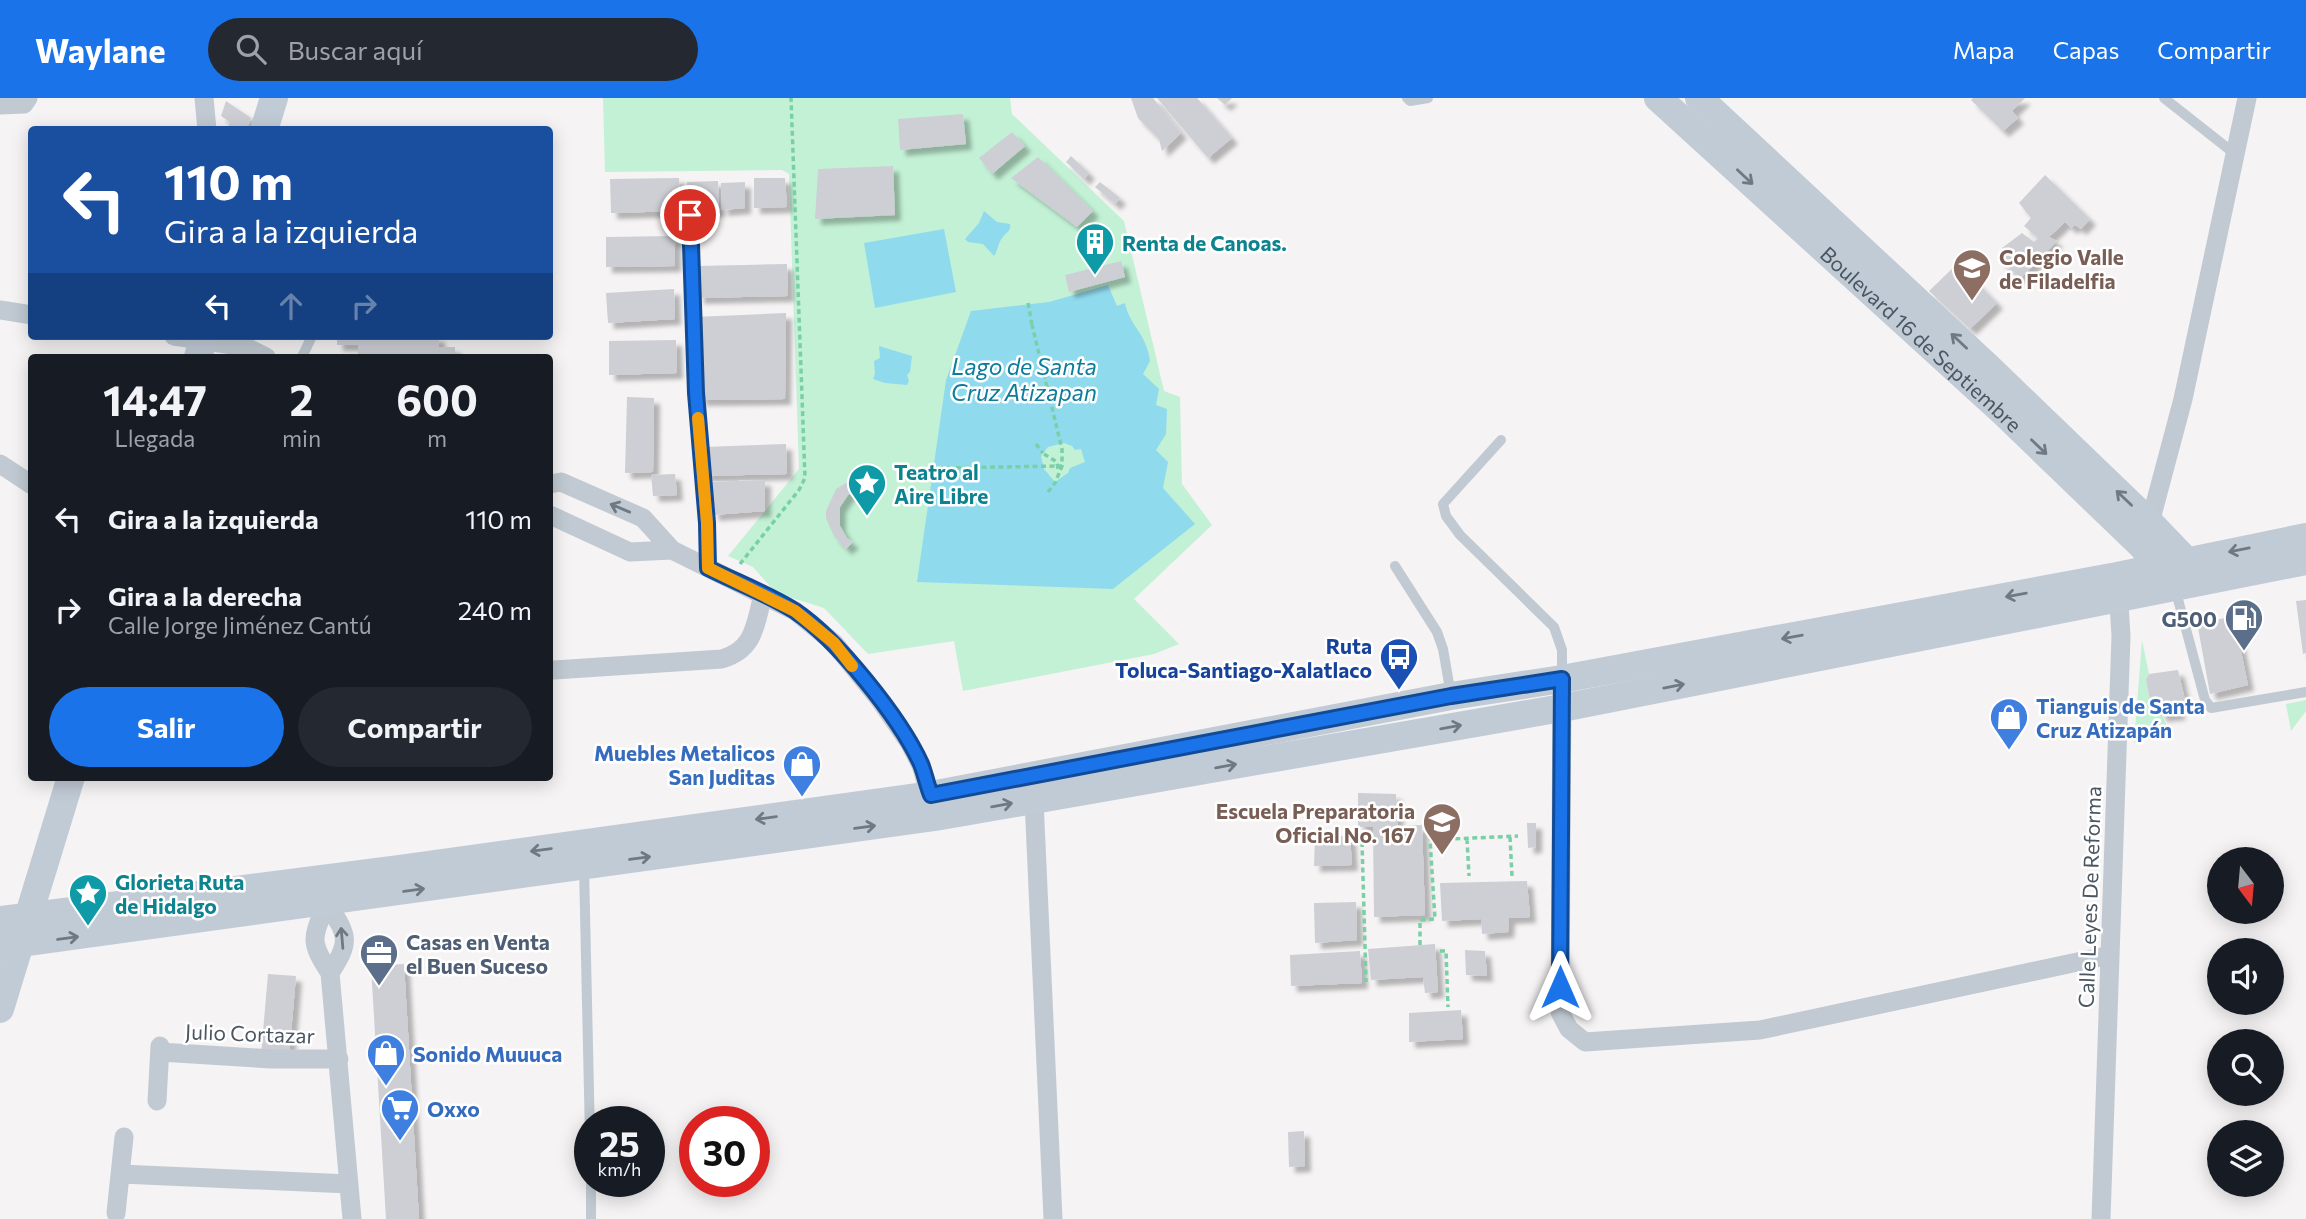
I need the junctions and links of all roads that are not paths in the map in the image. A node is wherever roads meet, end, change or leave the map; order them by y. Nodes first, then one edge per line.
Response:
1 (28, 98) edge
2 (205, 98) edge
3 (274, 98) edge
4 (1407, 98) edge
5 (1428, 98) edge
6 (1658, 98) edge
7 (1699, 98) edge
8 (2164, 98) edge
9 (2247, 98) edge
10 (0, 106) edge
11 (207, 126) edge
12 (265, 126) edge
13 (1720, 136) junction
14 (2235, 154) junction
15 (690, 215) dead end
16 (0, 310) edge
17 (28, 314) edge
18 (202, 344) edge
19 (260, 354) edge
20 (1501, 440) dead end
21 (0, 464) edge
22 (28, 482) edge
23 (555, 483) edge
24 (553, 516) edge
25 (2306, 537) edge
26 (671, 550) junction
27 (2157, 556) junction
28 (2306, 561) edge
29 (1395, 566) dead end
30 (708, 568) junction
31 (2197, 571) junction
32 (2118, 588) junction
33 (763, 595) junction
34 (554, 670) dead end
35 (1562, 679) junction
36 (2306, 692) edge
37 (1451, 696) junction
38 (1562, 708) junction
39 (69, 781) edge
40 (1034, 800) junction
41 (933, 806) junction
42 (584, 866) junction
43 (400, 869) junction
44 (253, 888) junction
45 (327, 903) junction
46 (14, 919) edge
47 (9, 945) edge
48 (2110, 956) junction
49 (330, 973) junction
50 (0, 1010) edge
51 (339, 1059) junction
52 (157, 1101) dead end
53 (589, 1106) edge
54 (124, 1137) dead end
55 (121, 1174) junction
56 (349, 1184) junction
57 (591, 1197) edge
58 (116, 1213) dead end
59 (352, 1219) edge
60 (592, 1219) edge
61 (1053, 1219) edge
62 (2101, 1219) edge

1 - 10 street
2 - 11 street
3 - 12 main road
4 - 5 lane
6 - 13 main road, Boulevard 16 de Septiembre
7 - 13 main road, Boulevard 16 de Septiembre
8 - 14 lane
9 - 14 street
13 - 27 main road, Boulevard 16 de Septiembre
14 - 27 street
15 - 30 lane
16 - 17 street
18 - 19 street
20 - 35 lane
21 - 22 street
26 -> 23 street
24 - 26 street
25 -> 31 main road
26 - 30 street
27 - 31 main road
27 - 31 main road, Boulevard 16 de Septiembre
27 - 32 main road
27 - 36 lane
28 - 31 main road
29 - 37 lane
30 - 33 street
32 -> 35 main road
38 -> 32 main road
32 - 48 street, Calle Leyes De Reforma
33 - 34 street
33 - 41 street
35 - 37 main road
35 - 38 street
37 - 41 main road
40 -> 38 main road
38 - 48 street
39 - 46 main road
41 -> 40 main road
40 - 61 street
42 -> 41 main road
41 -> 43 main road
45 -> 42 main road
42 - 53 lane
43 - 44 main road
43 - 45 street
44 - 45 street
44 - 46 main road
47 -> 45 main road
45 - 49 street
49 -> 45 street
46 - 47 main road
47 - 50 main road
48 - 62 street, Calle Leyes De Reforma
49 - 51 street
51 - 52 street, Julio Cortazar
51 - 56 street
54 - 55 street
55 - 56 street
55 - 58 street
56 - 59 street
57 - 60 lane

